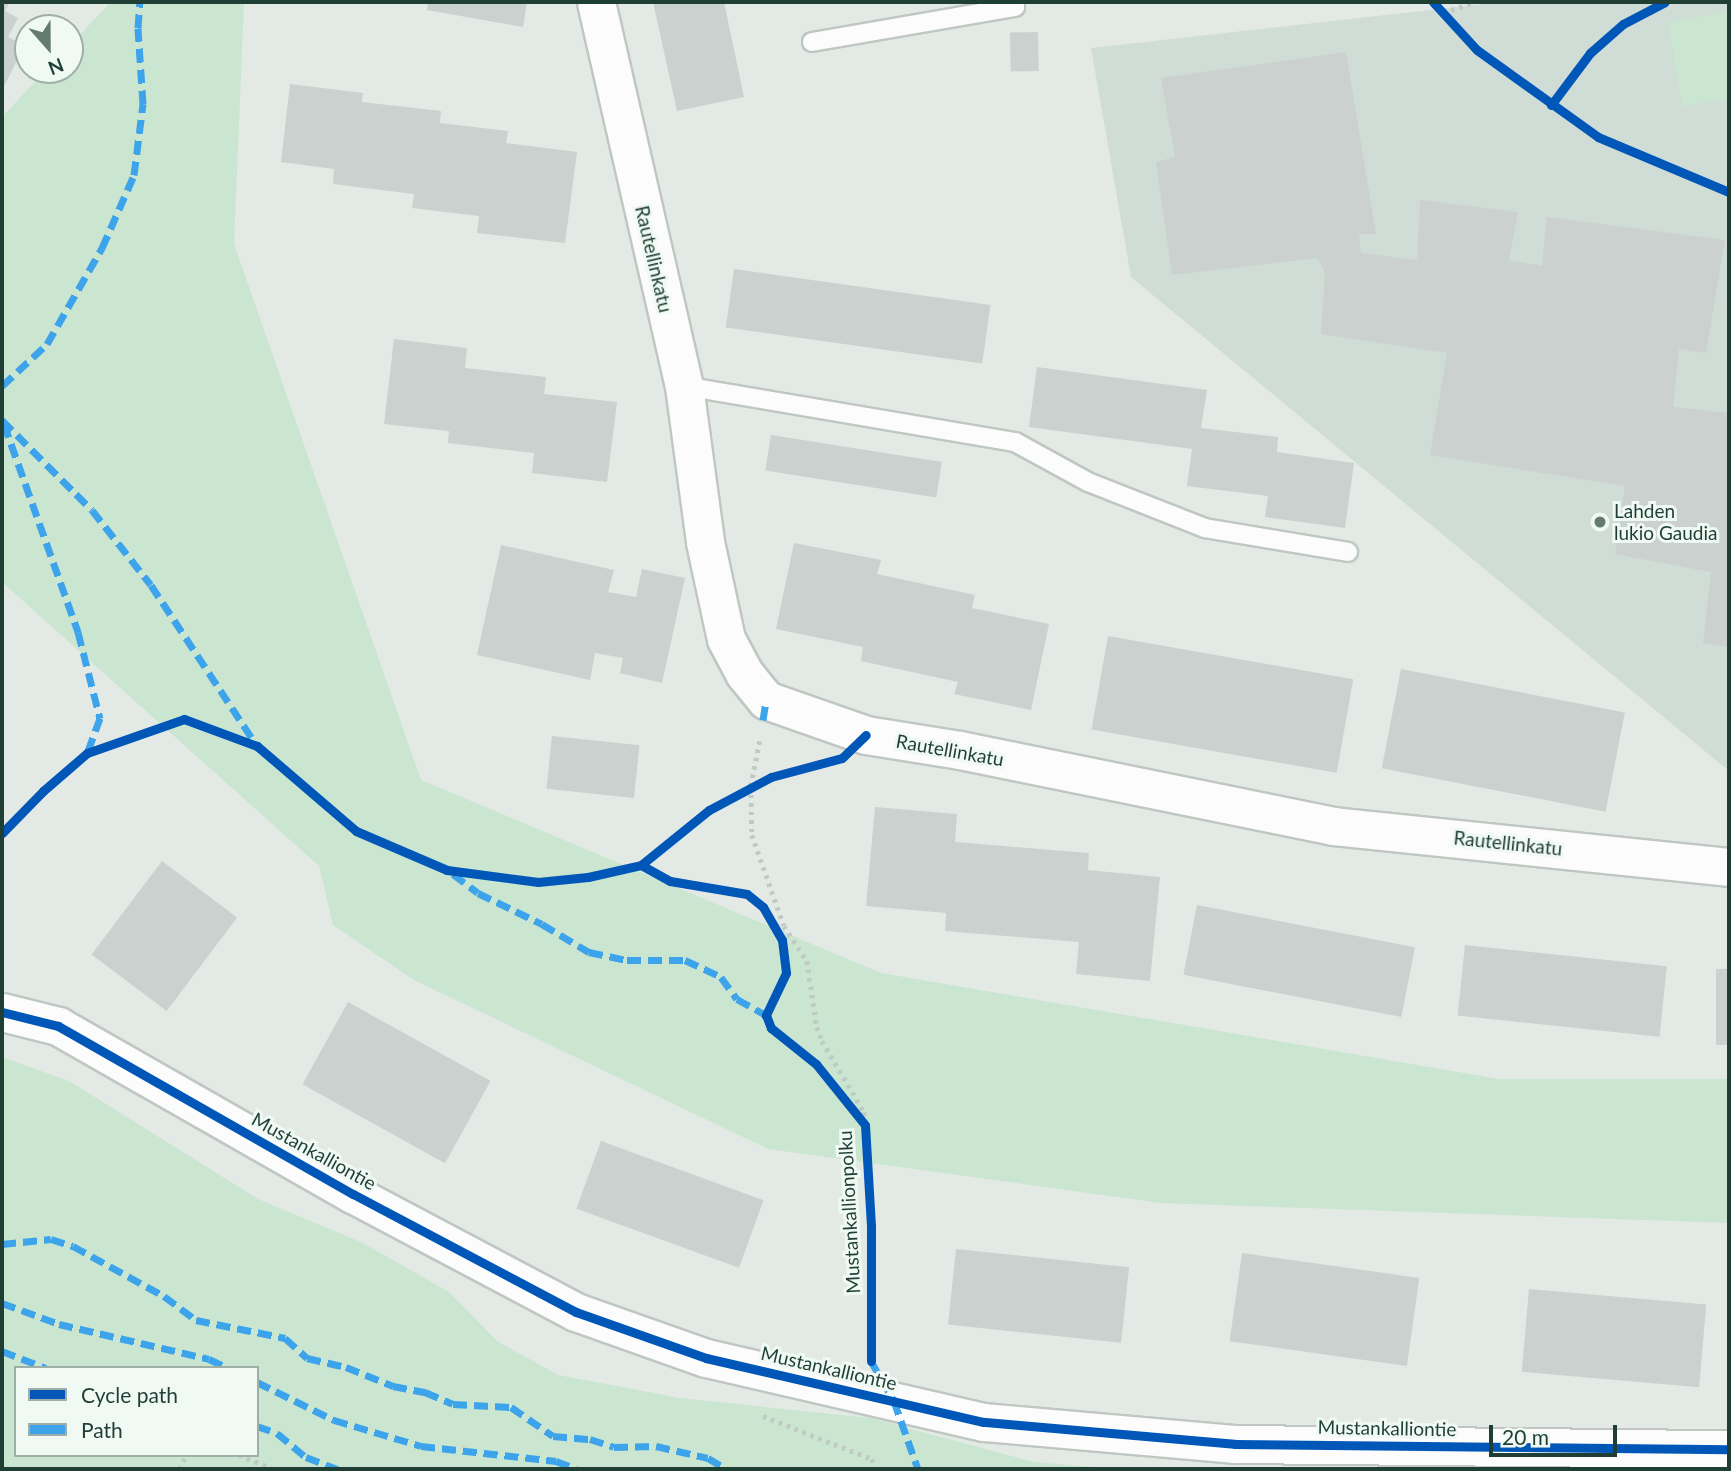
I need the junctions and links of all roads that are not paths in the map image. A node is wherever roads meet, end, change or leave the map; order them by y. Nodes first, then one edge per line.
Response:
1 (596, 2) edge
2 (1014, 2) edge
3 (812, 43) dead end
4 (684, 386) junction
5 (1348, 552) dead end
6 (1729, 867) edge
7 (2, 1012) edge
8 (1729, 1449) edge

1 - 4 street, Rautellinkatu
2 - 3 lane
4 - 5 lane
4 - 6 street, Rautellinkatu
7 - 8 street, Mustankalliontie

